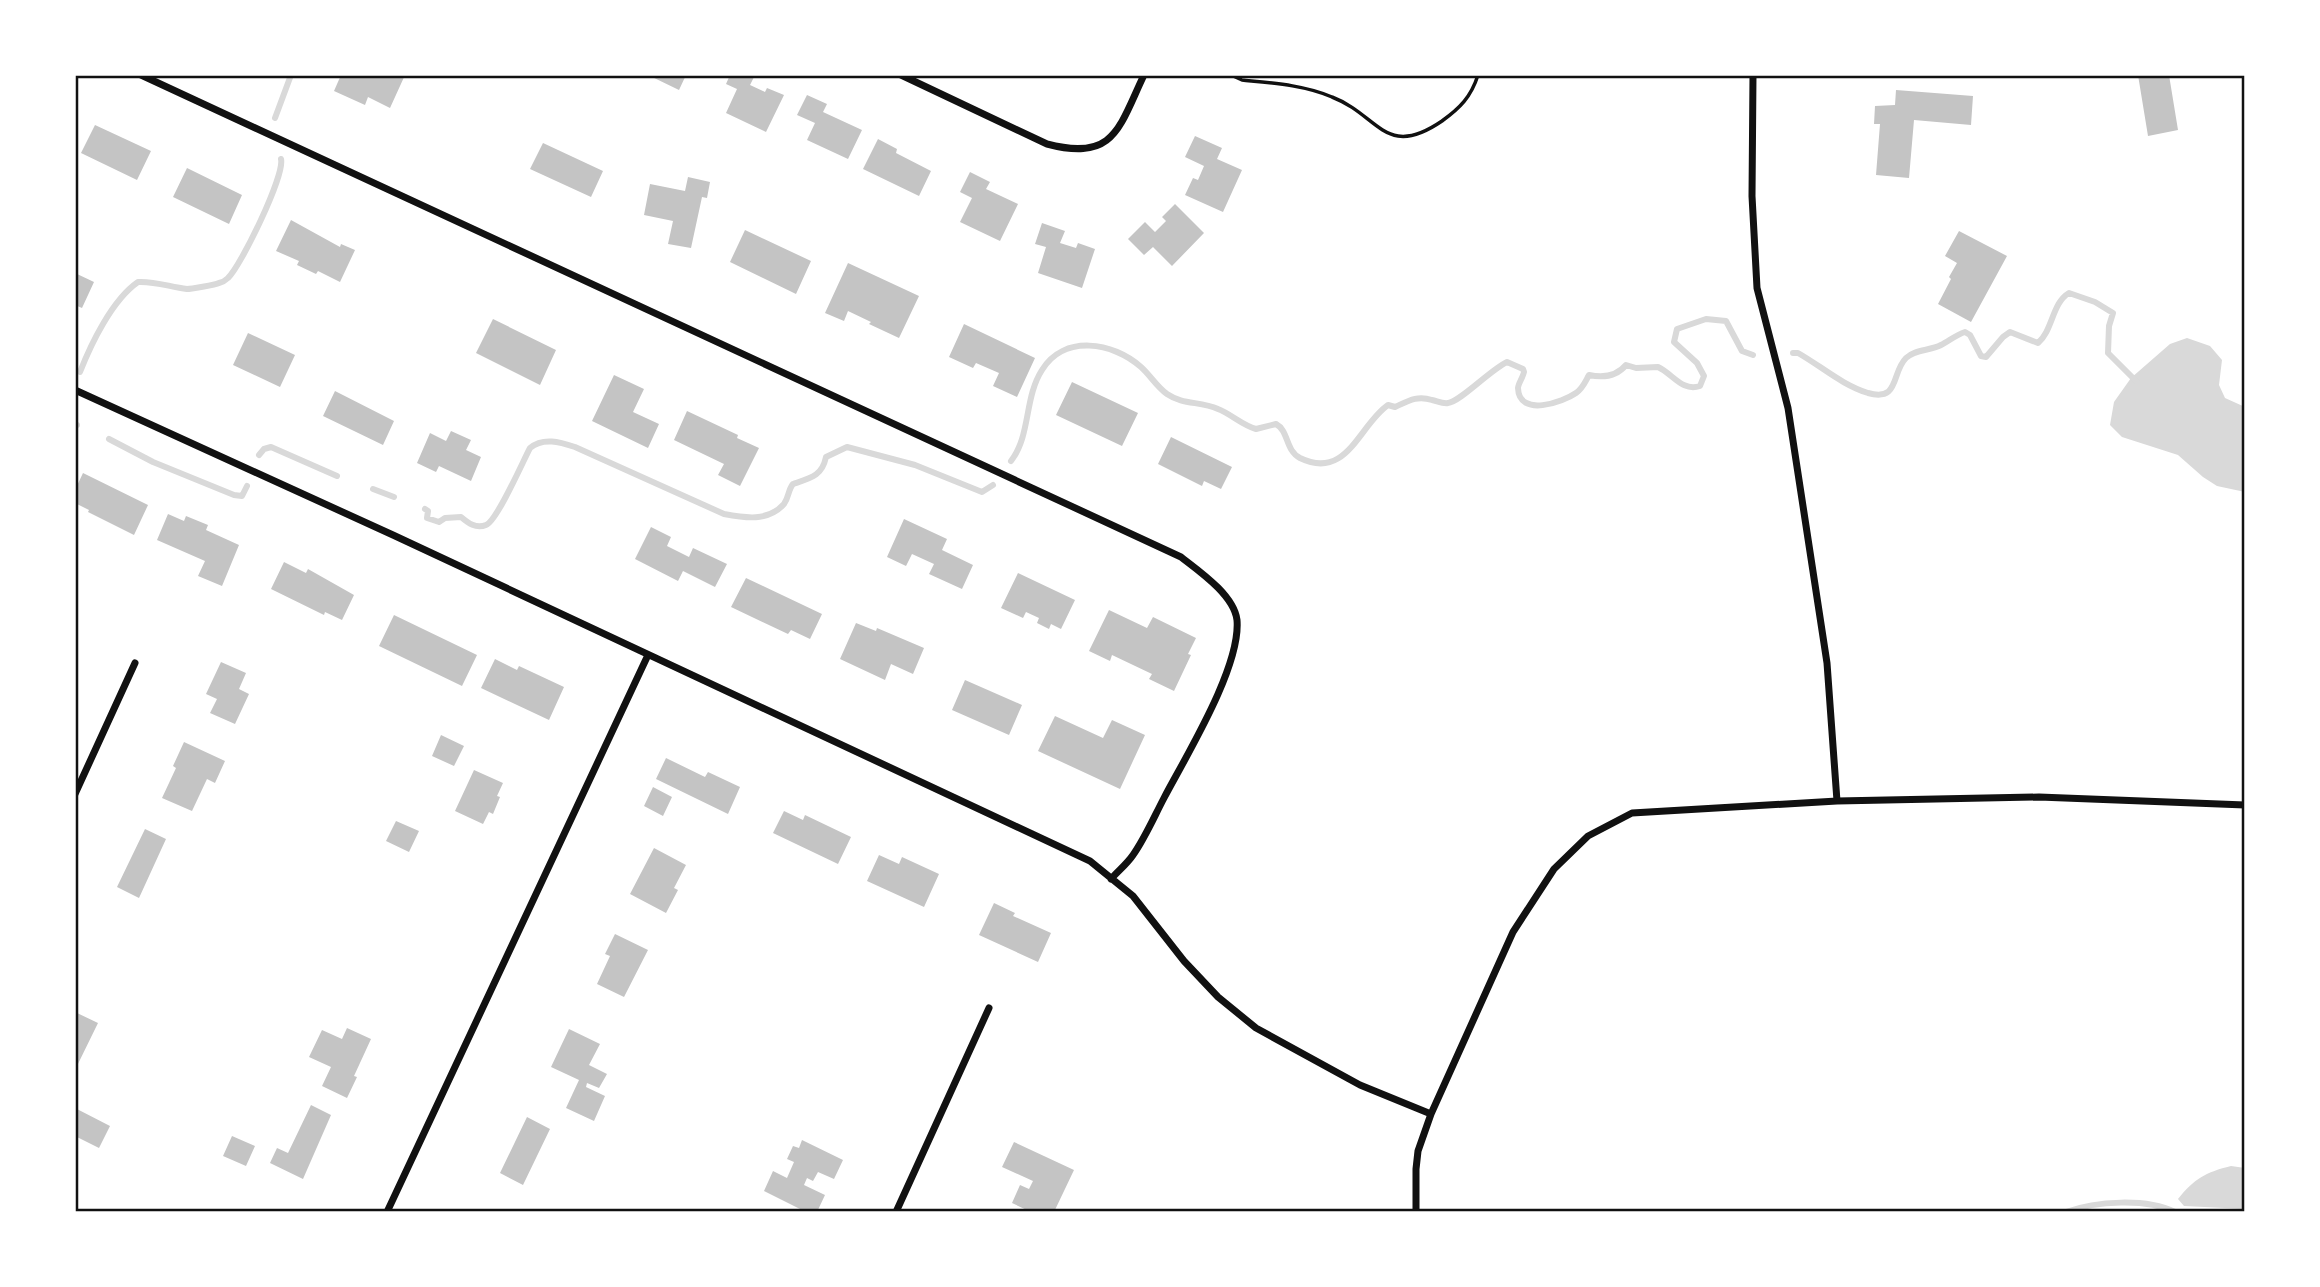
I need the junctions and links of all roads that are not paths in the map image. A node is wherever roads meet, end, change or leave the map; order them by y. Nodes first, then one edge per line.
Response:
1 (141, 75) edge
2 (901, 75) edge
3 (1144, 75) edge
4 (1754, 75) edge
5 (75, 390) edge
6 (648, 654) junction
7 (135, 663) dead end
8 (75, 794) edge
9 (1837, 801) junction
10 (2245, 805) edge
11 (1111, 878) junction
12 (989, 1008) dead end
13 (1431, 1114) junction
14 (387, 1212) edge
15 (896, 1212) edge
16 (1416, 1212) edge

1 - 11 street
2 - 3 street
4 - 9 street
5 - 6 street
6 - 11 street
6 - 14 street
7 - 8 street
9 - 10 street
9 - 13 street
11 - 13 street
12 - 15 street
13 - 16 street

